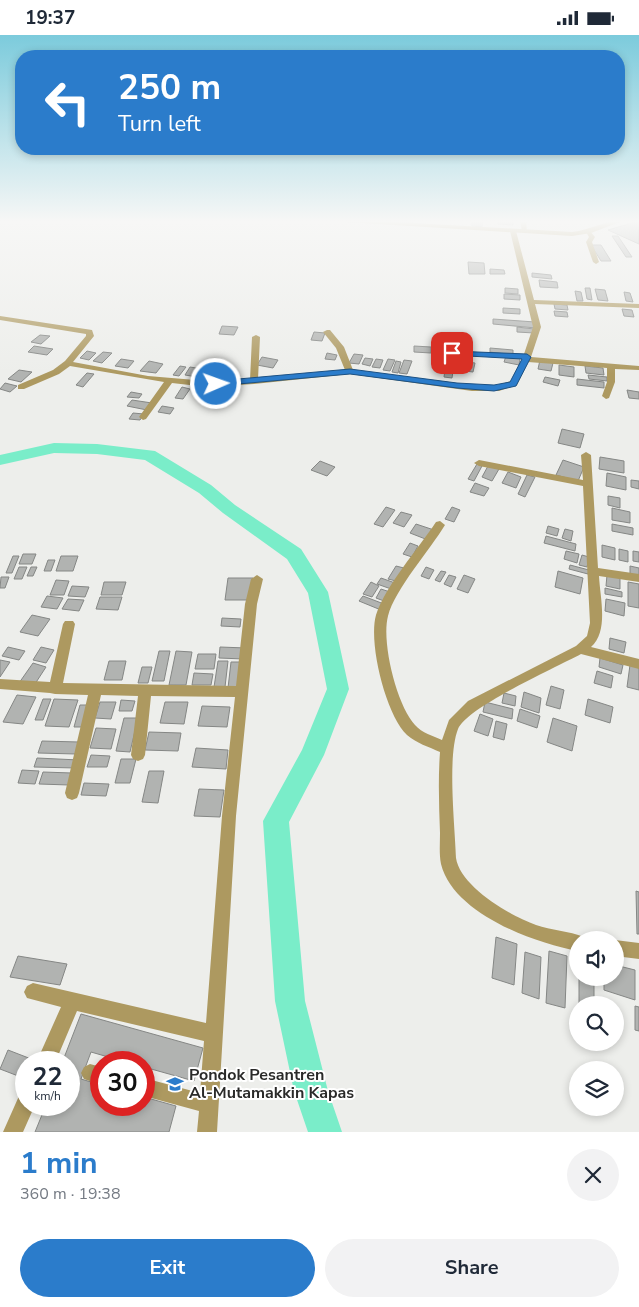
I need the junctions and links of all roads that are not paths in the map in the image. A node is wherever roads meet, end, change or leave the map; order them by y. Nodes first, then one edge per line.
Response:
1 (524, 271) edge
2 (532, 302) junction
3 (639, 306) edge
4 (0, 318) edge
5 (327, 332) dead end
6 (256, 337) dead end
7 (434, 352) dead end
8 (526, 358) junction
9 (68, 363) junction
10 (611, 365) junction
11 (639, 368) edge
12 (350, 372) junction
13 (170, 380) junction
14 (254, 382) junction
15 (21, 387) dead end
16 (606, 395) dead end
17 (144, 417) dead end
18 (586, 455) dead end
19 (479, 463) dead end
20 (587, 484) junction
21 (440, 525) dead end
22 (592, 571) junction
23 (639, 578) edge
24 (257, 579) dead end
25 (69, 624) dead end
26 (580, 649) junction
27 (639, 664) edge
28 (0, 684) edge
29 (55, 689) junction
30 (96, 690) junction
31 (144, 691) junction
32 (243, 692) junction
33 (448, 749) junction
34 (138, 755) dead end
35 (72, 793) dead end
36 (569, 941) edge
37 (624, 949) edge
38 (639, 951) edge
39 (33, 992) dead end
40 (72, 1001) junction
41 (212, 1034) junction
42 (50, 1051) edge
43 (155, 1090) edge
44 (208, 1104) junction
45 (20, 1116) edge
46 (13, 1132) edge
47 (207, 1132) edge

1 - 2 street
2 - 3 street
2 - 8 street
4 - 9 street
5 - 12 street
6 - 14 street
7 - 8 street
8 - 10 street
8 - 12 street
9 - 13 street
9 - 15 street
10 - 11 street
10 - 16 street
12 - 14 street
13 - 14 street
13 - 17 street
18 - 20 street
19 - 20 street
20 - 22 street
21 - 33 street
22 - 23 street
22 - 26 street
24 - 32 street
25 - 29 street
26 - 27 street
26 - 33 street
28 - 29 street
29 - 30 street
30 - 31 street
30 - 35 street
31 - 32 street
31 - 34 street
32 - 41 street
33 - 36 street
37 - 38 street
39 - 40 street
40 - 41 street
40 - 42 street
41 - 44 street
43 - 44 street
44 - 47 street
45 - 46 street

